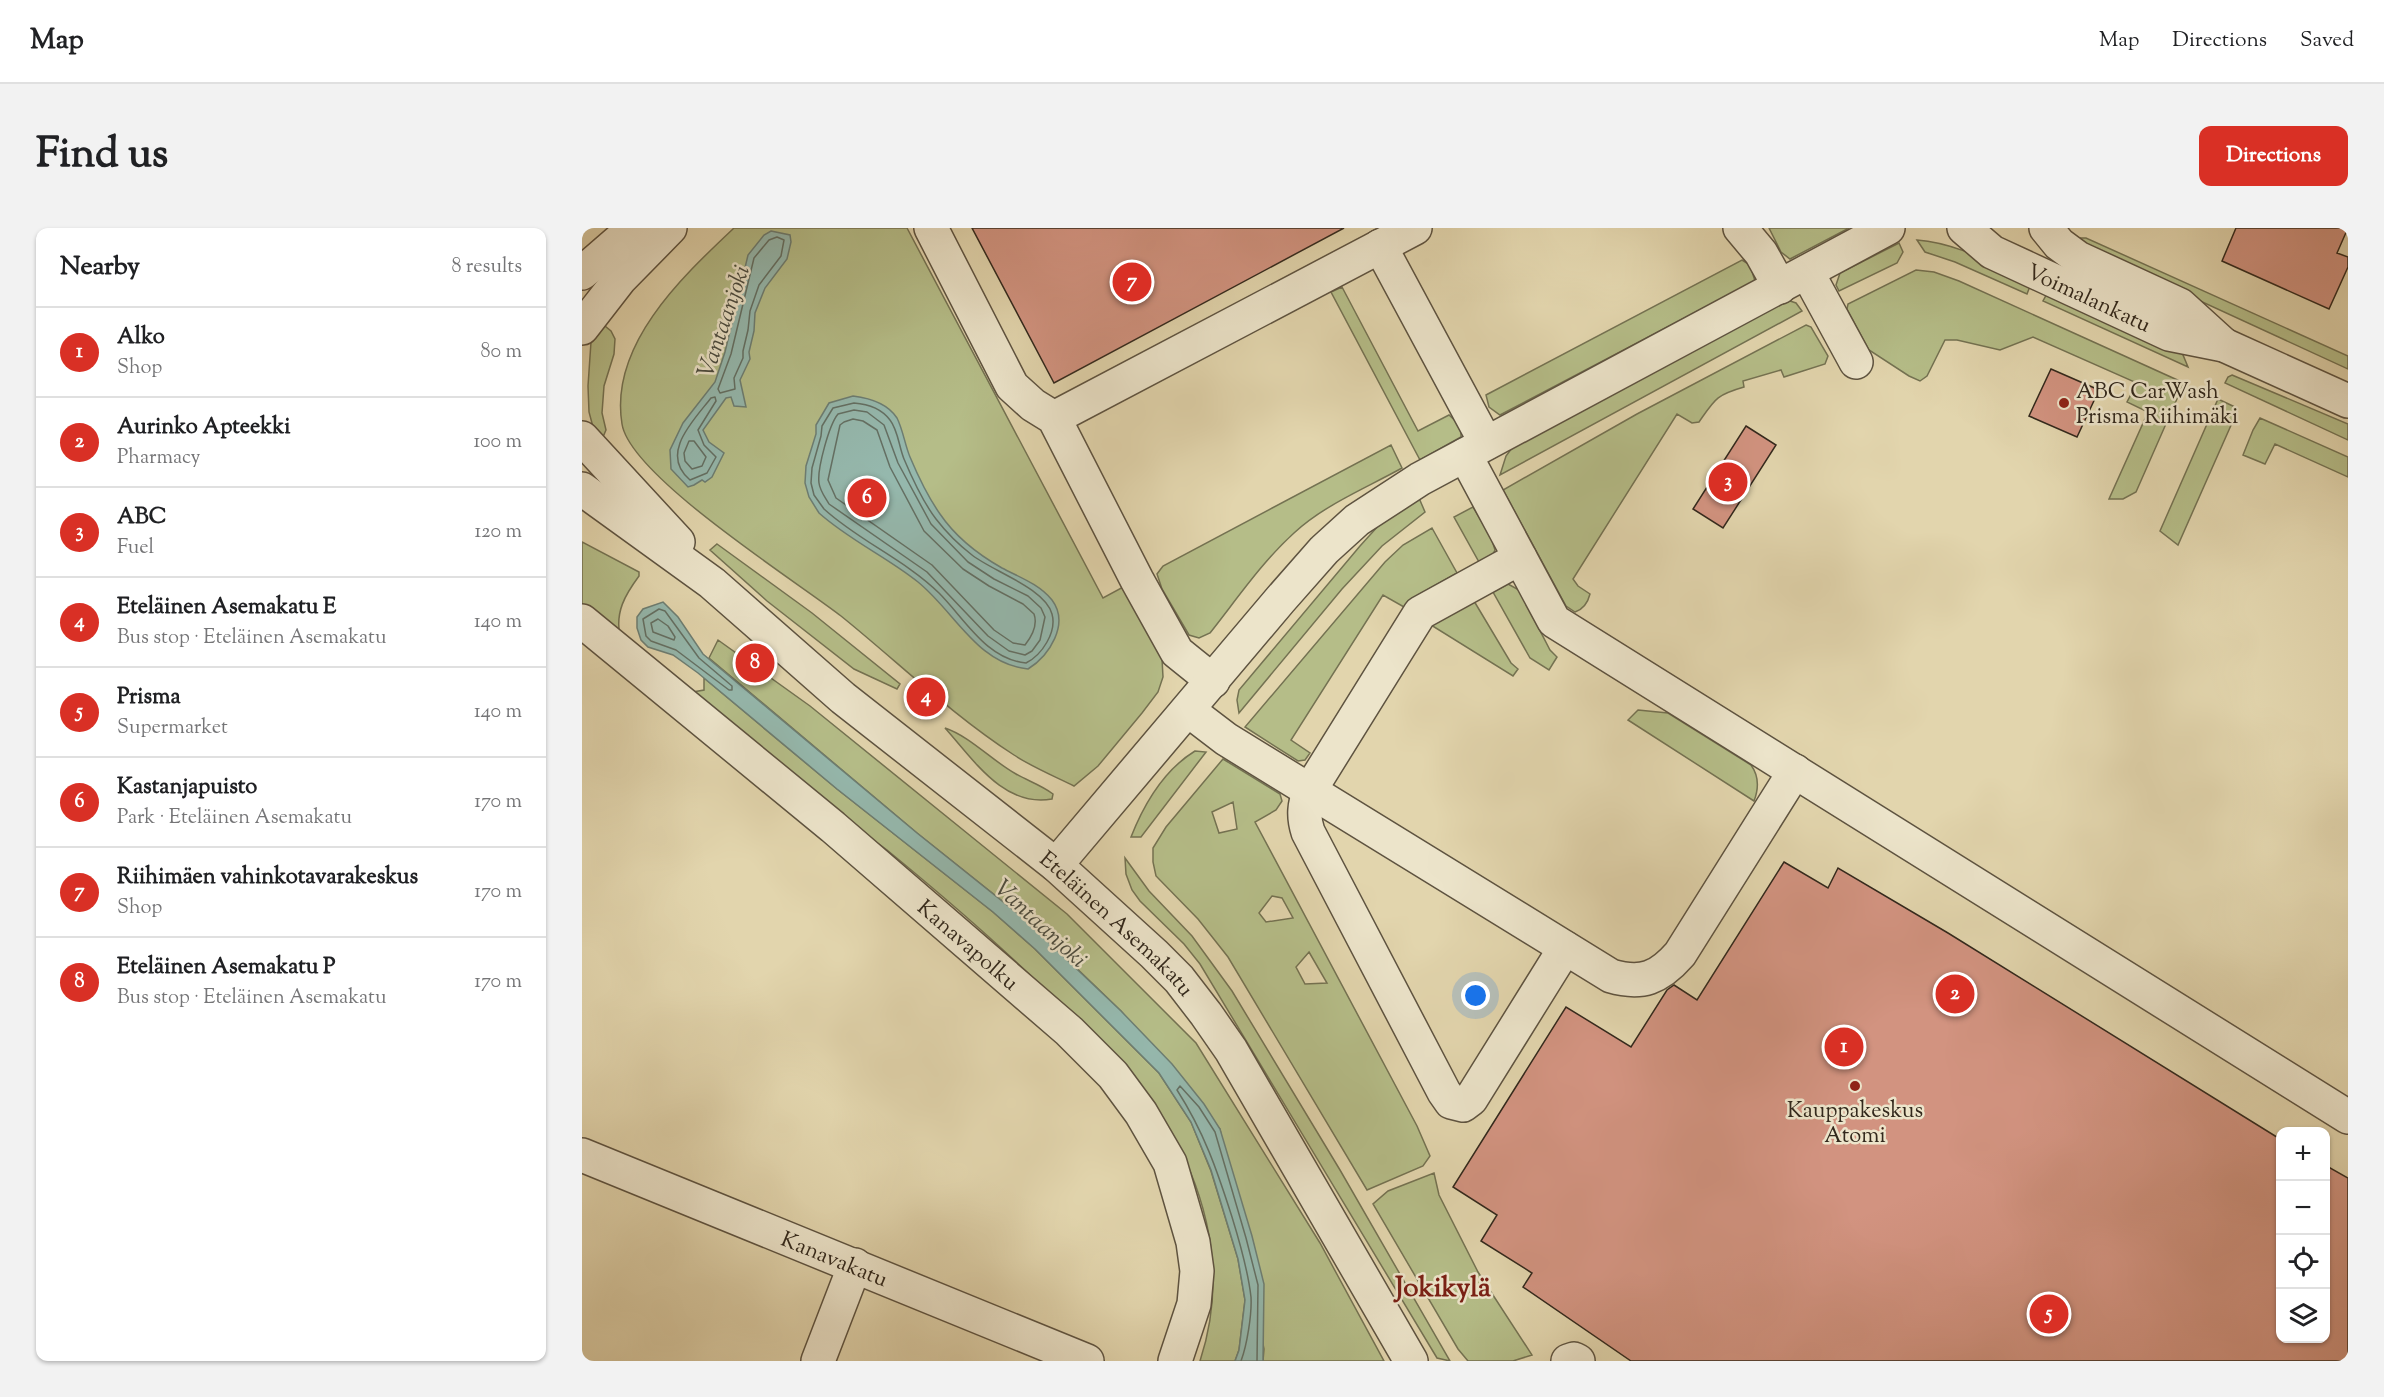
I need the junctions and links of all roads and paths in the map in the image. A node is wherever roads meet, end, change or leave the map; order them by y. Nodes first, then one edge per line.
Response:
1 (634, 228) edge
2 (670, 228) edge
3 (931, 228) edge
4 (1415, 228) edge
5 (1740, 228) edge
6 (1888, 228) edge
7 (1964, 228) edge
8 (1971, 228) edge
9 (1985, 228) edge
10 (2046, 228) edge
11 (1380, 246) junction
12 (582, 273) edge
13 (1793, 279) junction
14 (582, 328) edge
15 (2224, 345) junction
16 (1856, 362) dead end
17 (2348, 401) edge
18 (1054, 418) junction
19 (582, 438) edge
20 (1476, 449) junction
21 (582, 489) edge
22 (1520, 558) junction
23 (712, 583) junction
24 (582, 621) edge
25 (1213, 681) junction
26 (1188, 711) junction
27 (1795, 771) junction
28 (1310, 790) junction
29 (1056, 865) junction
30 (1565, 948) junction
31 (2348, 1117) edge
32 (582, 1155) edge
33 (855, 1265) junction
34 (818, 1361) edge
35 (1087, 1361) edge
36 (1175, 1361) edge
37 (1411, 1361) edge
38 (1568, 1361) edge
39 (1578, 1361) edge

1 - 12 street
2 - 14 street
3 - 18 street
4 - 11 street
5 - 13 street
6 - 13 street
7 - 15 street, Voimalankatu
8 - 9 street
10 - 15 street, Voimalankatu
11 - 18 street
11 - 20 street
13 - 16 street
13 - 20 street
15 - 17 street, Voimalankatu
18 - 25 street
19 - 23 street, Eteläinen Asemakatu
20 - 22 street
20 - 25 street
21 - 23 street, Eteläinen Asemakatu
22 - 27 street
22 - 28 street
23 - 29 street, Eteläinen Asemakatu
24 - 36 street, Kanavapolku
25 - 26 street
26 - 28 street
26 - 29 street
27 - 30 street
27 - 31 street
28 - 30 street
28 - 30 street
29 - 37 street, Eteläinen Asemakatu
32 - 33 street, Kanavakatu
33 - 34 street
33 - 35 street, Kanavakatu
38 - 39 street

